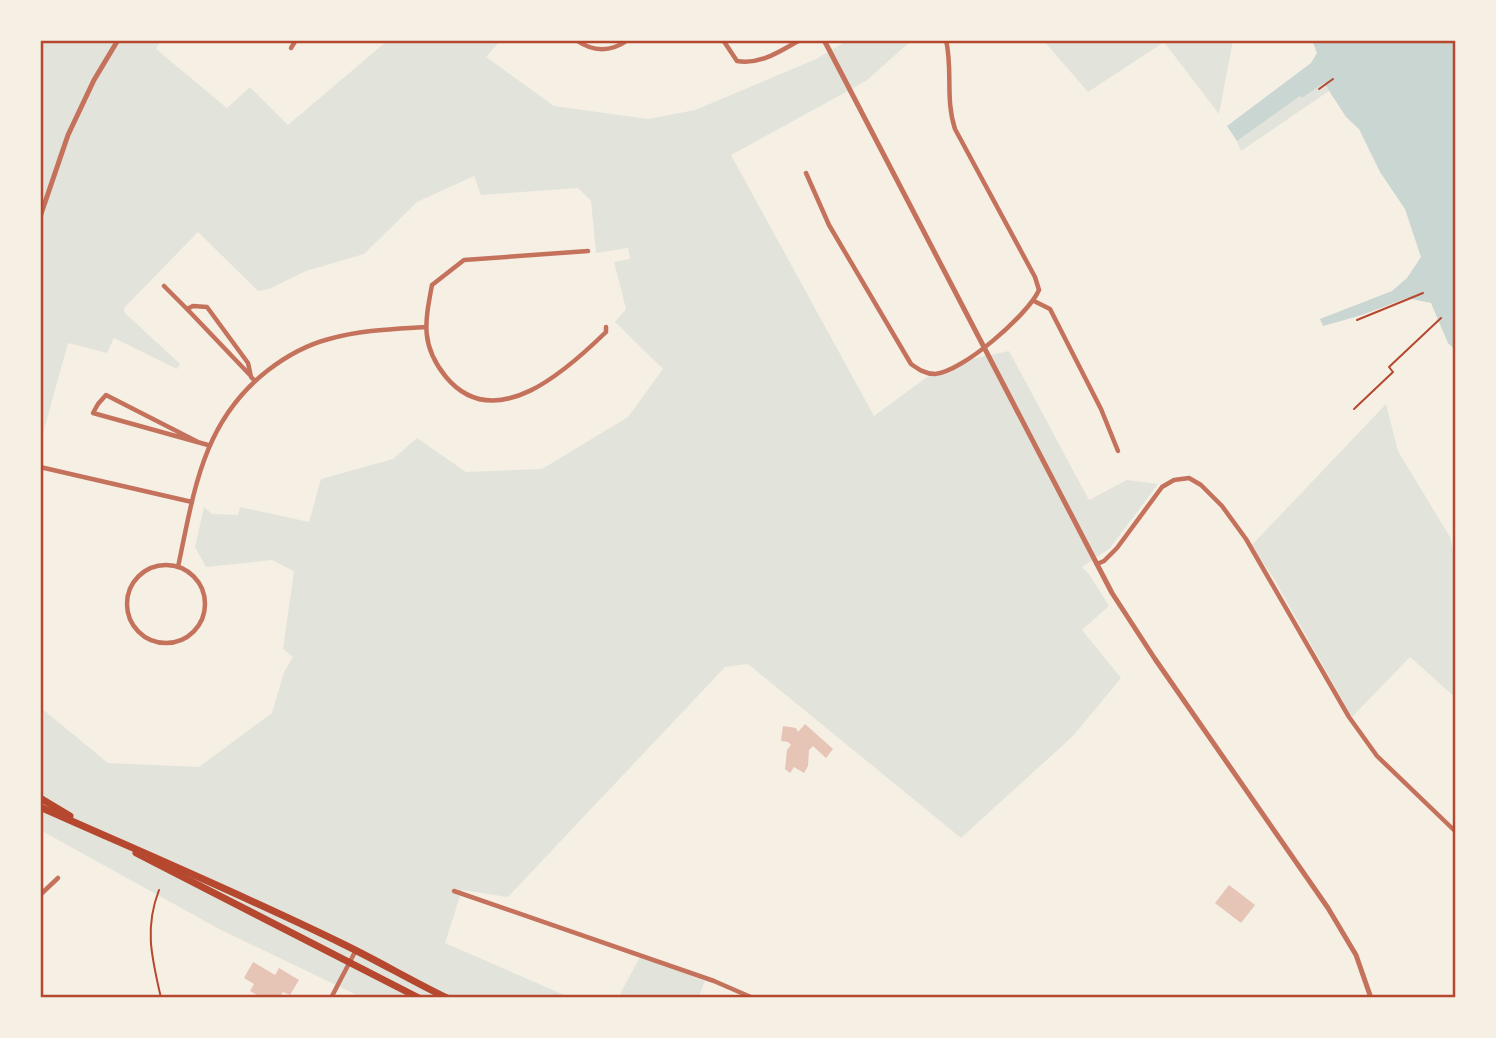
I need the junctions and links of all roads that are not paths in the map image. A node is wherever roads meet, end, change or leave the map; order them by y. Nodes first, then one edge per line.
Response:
1 (118, 40) edge
2 (296, 40) edge
3 (576, 40) edge
4 (628, 40) edge
5 (723, 40) edge
6 (800, 40) edge
7 (824, 40) edge
8 (946, 40) edge
9 (291, 48) dead end
10 (806, 173) dead end
11 (40, 217) edge
12 (588, 251) dead end
13 (164, 286) dead end
14 (1034, 301) junction
15 (187, 309) junction
16 (425, 327) junction
17 (606, 327) dead end
18 (985, 346) junction
19 (253, 379) junction
20 (198, 442) junction
21 (208, 445) junction
22 (1118, 451) dead end
23 (40, 467) edge
24 (192, 502) junction
25 (1097, 564) junction
26 (178, 567) junction
27 (40, 798) edge
28 (40, 807) edge
29 (91, 829) junction
30 (1456, 832) edge
31 (105, 835) junction
32 (58, 878) dead end
33 (454, 891) dead end
34 (40, 895) edge
35 (356, 950) junction
36 (350, 963) junction
37 (331, 998) edge
38 (419, 998) edge
39 (447, 998) edge
40 (753, 998) edge
41 (1371, 998) edge

1 - 11 street
2 - 9 street
3 - 4 street
5 - 6 street
7 - 18 street
8 - 14 street
10 - 18 street
12 - 16 street
13 - 15 street
14 - 18 street
14 - 22 street
15 - 19 street
15 - 19 street
16 - 17 street
16 - 19 street
18 - 25 street
19 - 21 street
20 - 20 street
20 - 21 street
21 - 24 street
23 - 24 street
24 - 26 street
25 - 30 street
25 - 41 street
26 - 26 street
27 - 29 main road
28 - 29 main road
29 - 31 main road
31 - 35 main road
31 - 36 main road
32 - 34 street
33 - 40 street
35 - 36 street
35 - 39 main road
36 - 37 street
36 - 38 main road

